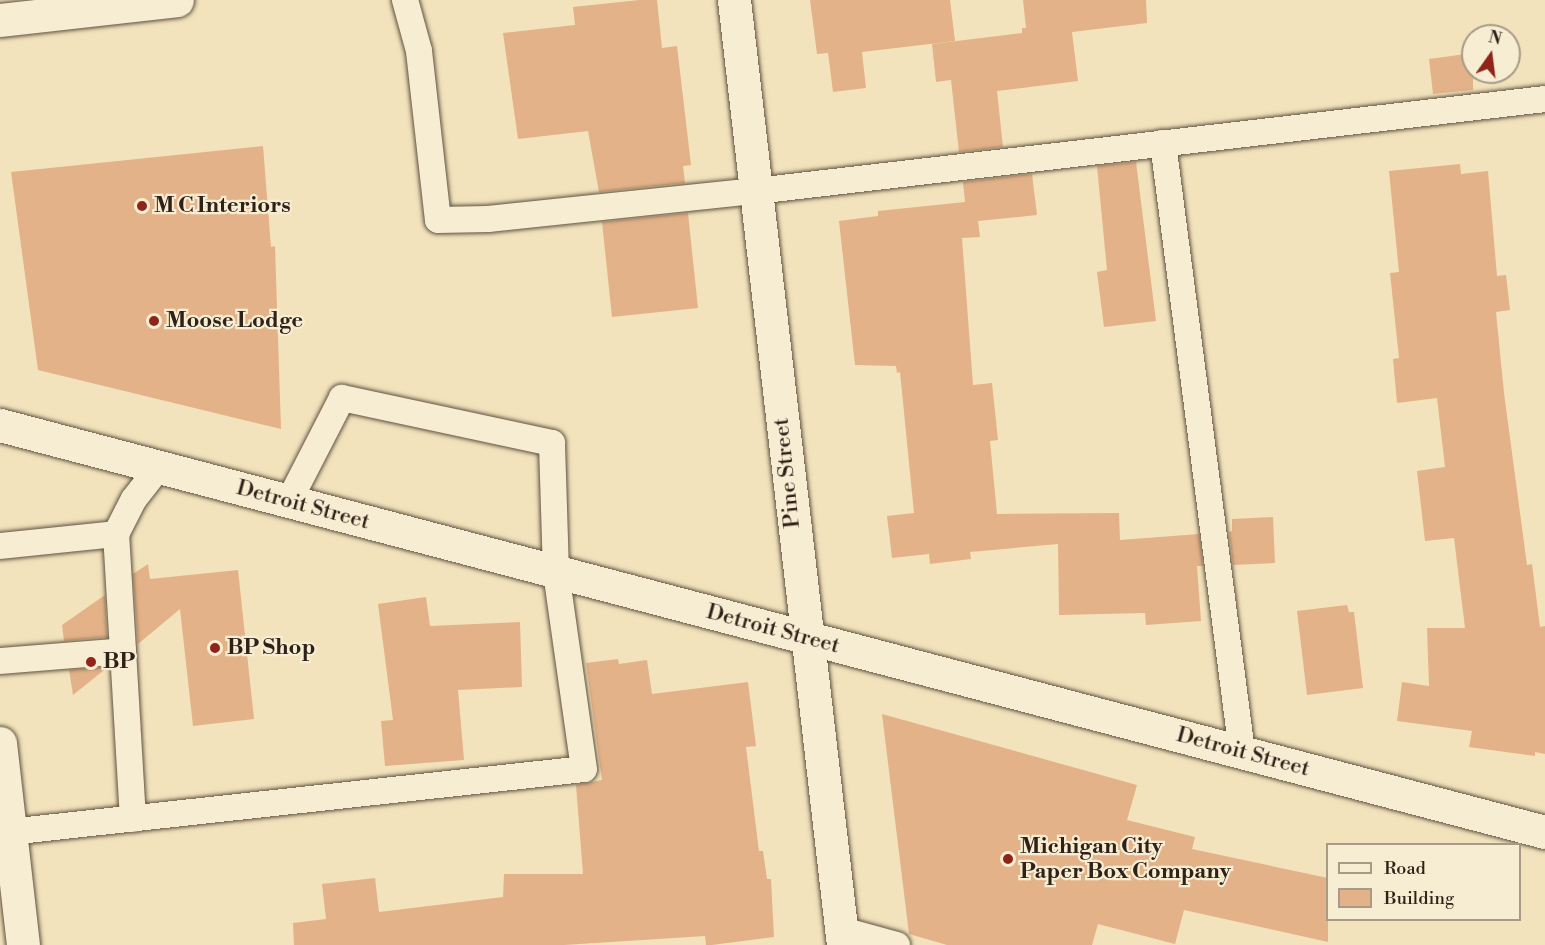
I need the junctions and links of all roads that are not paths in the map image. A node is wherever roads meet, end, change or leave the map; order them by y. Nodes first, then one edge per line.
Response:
1 (177, 0) edge
2 (405, 0) edge
3 (734, 0) edge
4 (0, 20) edge
5 (1545, 99) edge
6 (1163, 143) junction
7 (756, 191) junction
8 (0, 425) edge
9 (159, 467) junction
10 (289, 501) junction
11 (116, 534) junction
12 (0, 546) edge
13 (556, 572) junction
14 (805, 637) junction
15 (123, 651) junction
16 (0, 661) edge
17 (0, 743) edge
18 (1242, 752) junction
19 (133, 819) junction
20 (1545, 832) edge
21 (5, 833) edge
22 (842, 938) edge
23 (23, 945) edge
24 (897, 945) edge

1 - 4 street
2 - 7 lane
3 - 7 street, Pine Street
5 - 6 lane
6 - 7 lane
6 - 18 lane
7 - 14 street, Pine Street
8 - 9 street, Detroit Street
9 - 10 street, Detroit Street
9 - 11 lane
10 - 13 street, Detroit Street
10 - 13 lane
11 - 12 lane
11 - 15 lane
13 - 14 street, Detroit Street
13 - 19 lane
14 - 18 street, Detroit Street
14 - 22 street, Pine Street
15 - 16 lane
15 - 19 lane
17 - 21 street
18 - 20 street, Detroit Street
19 - 21 lane
21 - 23 street
22 - 24 lane

